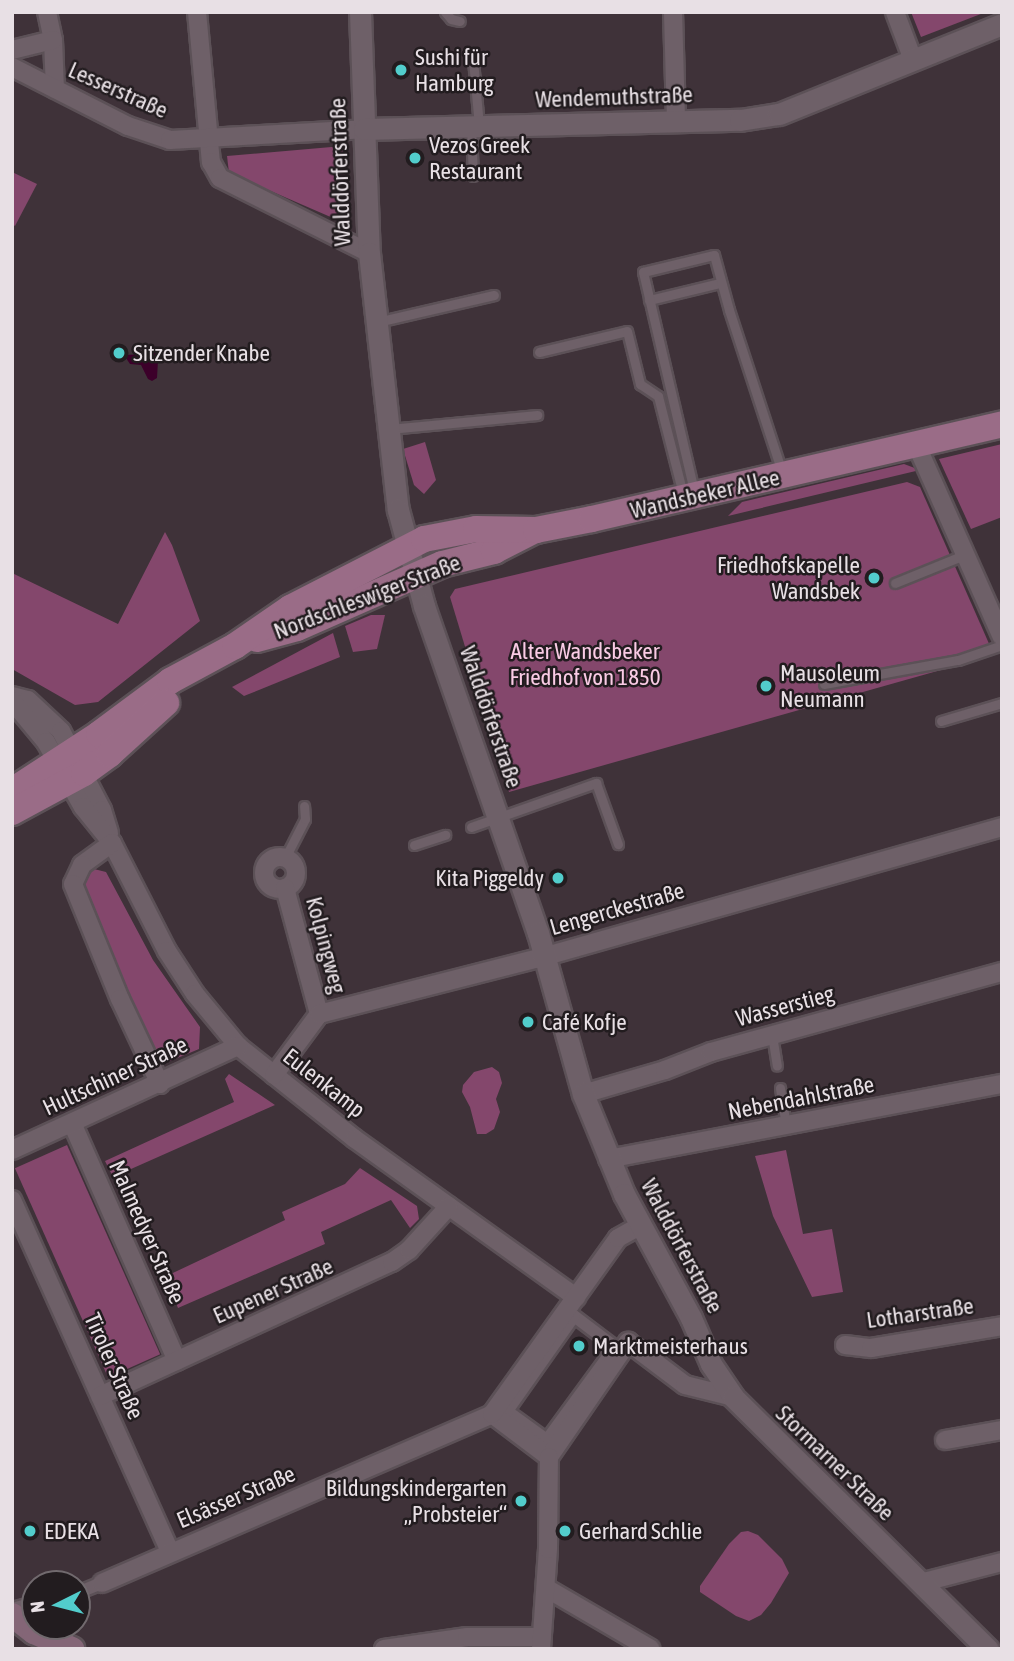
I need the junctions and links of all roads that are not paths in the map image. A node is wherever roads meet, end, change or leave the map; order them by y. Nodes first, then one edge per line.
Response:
1 (47, 12) edge
2 (197, 12) edge
3 (360, 12) edge
4 (445, 12) edge
5 (674, 12) edge
6 (895, 12) edge
7 (460, 21) dead end
8 (1002, 24) edge
9 (52, 40) junction
10 (12, 50) edge
11 (473, 60) dead end
12 (914, 60) junction
13 (12, 67) edge
14 (55, 89) junction
15 (677, 122) junction
16 (475, 126) junction
17 (363, 129) junction
18 (209, 139) junction
19 (474, 176) dead end
20 (369, 253) junction
21 (720, 283) junction
22 (494, 295) dead end
23 (649, 300) junction
24 (377, 322) junction
25 (539, 352) dead end
26 (537, 415) dead end
27 (1002, 424) edge
28 (387, 429) junction
29 (916, 444) junction
30 (784, 477) junction
31 (689, 498) junction
32 (536, 530) junction
33 (406, 547) junction
34 (964, 555) junction
35 (414, 576) junction
36 (895, 583) dead end
37 (1002, 637) edge
38 (1002, 645) edge
39 (235, 646) junction
40 (824, 684) dead end
41 (12, 696) edge
42 (12, 701) edge
43 (1002, 703) edge
44 (941, 721) dead end
45 (71, 767) junction
46 (12, 791) edge
47 (304, 806) dead end
48 (12, 813) edge
49 (498, 818) junction
50 (471, 827) dead end
51 (1002, 827) edge
52 (444, 835) dead end
53 (112, 843) junction
54 (618, 844) dead end
55 (414, 845) dead end
56 (285, 858) joint
57 (543, 957) junction
58 (1002, 972) edge
59 (319, 1014) junction
60 (772, 1035) junction
61 (238, 1046) junction
62 (777, 1066) dead end
63 (274, 1075) junction
64 (160, 1084) junction
65 (1002, 1084) edge
66 (780, 1087) dead end
67 (583, 1094) junction
68 (72, 1123) junction
69 (786, 1125) junction
70 (12, 1150) edge
71 (608, 1159) junction
72 (12, 1200) edge
73 (449, 1206) junction
74 (640, 1226) junction
75 (576, 1297) junction
76 (1002, 1326) edge
77 (622, 1345) junction
78 (845, 1345) dead end
79 (177, 1361) junction
80 (100, 1396) junction
81 (733, 1397) junction
82 (492, 1415) junction
83 (1002, 1430) edge
84 (945, 1440) dead end
85 (549, 1457) junction
86 (170, 1552) junction
87 (1002, 1562) edge
88 (102, 1583) joint
89 (920, 1583) junction
90 (91, 1587) edge
91 (546, 1588) junction
92 (12, 1615) edge
93 (542, 1643) edge
94 (72, 1649) edge
95 (384, 1649) edge
96 (651, 1649) edge
97 (988, 1649) edge

1 - 9 street
2 - 18 street
3 - 17 street, Walddörferstraße
4 - 7 lane
5 - 15 street
6 - 12 street
8 - 12 street, Wendemuthstraße
9 - 10 street
9 - 14 street
11 - 16 lane
12 - 15 street, Wendemuthstraße
13 - 14 street, Lesserstraße
14 - 18 street, Lesserstraße
15 - 16 street, Wendemuthstraße
16 - 17 street, Wendemuthstraße
16 - 19 lane
17 - 18 street, Wendemuthstraße
17 - 20 street, Walddörferstraße
18 - 20 street
20 - 24 street, Walddörferstraße
21 - 23 lane
21 - 23 lane
21 - 30 lane
22 - 24 lane
23 - 31 lane
24 - 28 street, Walddörferstraße
25 - 31 lane
26 - 28 lane
27 - 29 main road, Wandsbeker Allee
28 - 33 street, Walddörferstraße
29 - 30 main road, Wandsbeker Allee
29 - 34 street
30 - 31 main road, Wandsbeker Allee
31 - 32 main road, Wandsbeker Allee
32 - 33 main road, Wandsbeker Allee
32 - 35 main road, Nordschleswiger Straße
33 - 35 street, Walddörferstraße
33 - 39 main road, Nordschleswiger Straße
34 - 36 lane
34 - 37 street
35 - 39 main road, Nordschleswiger Straße
35 - 49 street, Walddörferstraße
38 - 40 lane
39 - 45 main road, Nordschleswiger Straße
41 - 45 street, Eulenkamp
42 - 45 street, Eulenkamp
43 - 44 lane
45 - 46 main road, Nordschleswiger Straße
45 - 48 main road, Nordschleswiger Straße
45 - 53 street, Eulenkamp
47 - 56 lane
49 - 50 lane
49 - 54 lane
49 - 57 street, Walddörferstraße
51 - 57 street, Lengerckestraße
52 - 55 lane
53 - 61 street, Eulenkamp
53 - 64 street
56 - 59 street, Kolpingweg
57 - 59 street, Lengerckestraße
57 - 67 street, Walddörferstraße
58 - 60 street, Wasserstieg
59 - 63 street
60 - 62 lane
60 - 67 street, Wasserstieg
61 - 63 street, Eulenkamp
61 - 64 street, Hultschiner Straße
63 - 73 street, Eulenkamp
64 - 68 street, Hultschiner Straße
65 - 69 street, Nebendahlstraße
66 - 69 lane
67 - 71 street, Walddörferstraße
68 - 70 street, Hultschiner Straße
68 - 79 street, Malmedyer Straße
69 - 71 street, Nebendahlstraße
71 - 74 street, Walddörferstraße
72 - 80 street, Tiroler Straße
73 - 75 street, Eulenkamp
73 - 79 street, Eupener Straße
74 - 75 street
74 - 81 street, Walddörferstraße
75 - 82 street
76 - 78 street, Lotharstraße
77 - 77 street
77 - 81 street
77 - 85 street
79 - 80 street, Eupener Straße
80 - 86 street, Tiroler Straße
81 - 89 street, Stormarner Straße
82 - 85 street
82 - 86 street, Elsässer Straße
83 - 84 street
85 - 91 street
86 - 88 street, Elsässer Straße
87 - 89 street
88 - 90 street, Elsässer Straße
89 - 97 street, Stormarner Straße
91 - 93 street
91 - 96 street
92 - 94 main road
93 - 95 street

